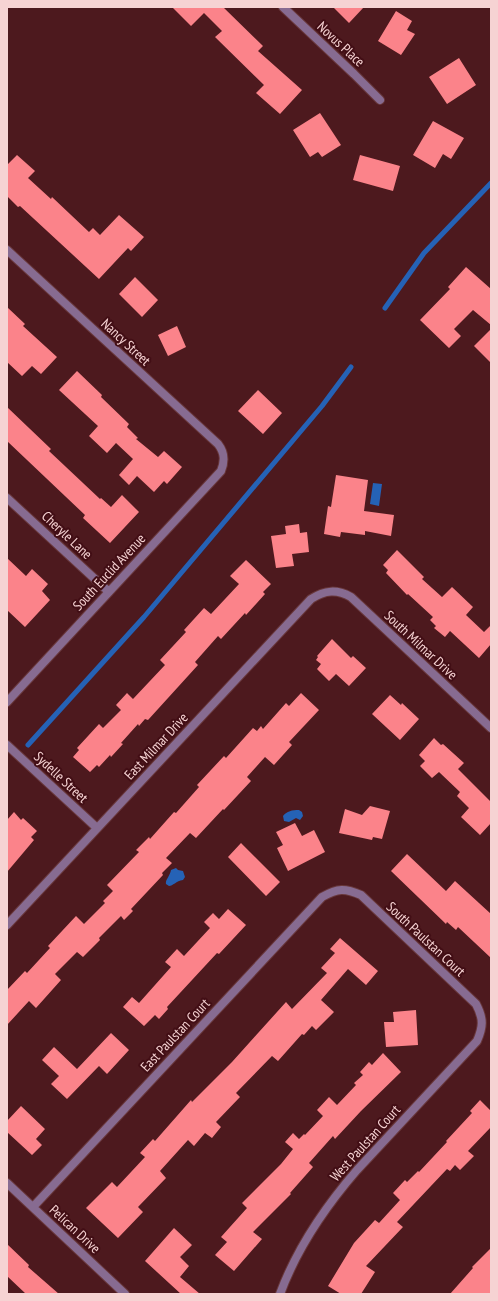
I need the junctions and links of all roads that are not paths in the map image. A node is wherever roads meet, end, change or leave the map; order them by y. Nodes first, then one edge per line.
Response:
1 (283, 7) edge
2 (380, 100) dead end
3 (7, 250) edge
4 (224, 457) joint
5 (7, 498) edge
6 (328, 591) joint
7 (109, 592) junction
8 (7, 702) edge
9 (491, 728) edge
10 (7, 745) edge
11 (97, 828) junction
12 (343, 890) joint
13 (7, 925) edge
14 (482, 1019) joint
15 (7, 1183) edge
16 (33, 1207) junction
17 (125, 1294) edge
18 (280, 1294) edge

1 - 2 street, Novus Place
3 - 4 street, Nancy Street
4 - 7 street, South Euclid Avenue
5 - 7 street, Cheryle Lane
6 - 9 street, South Milmar Drive
6 - 11 street, East Milmar Drive
7 - 8 street, South Euclid Avenue
10 - 11 street, Sydelle Street
11 - 13 street, East Milmar Drive
12 - 14 street, South Paulstan Court
12 - 16 street, East Paulstan Court
14 - 18 street, West Paulstan Court
15 - 16 street, Pelican Drive
16 - 17 street, Pelican Drive

